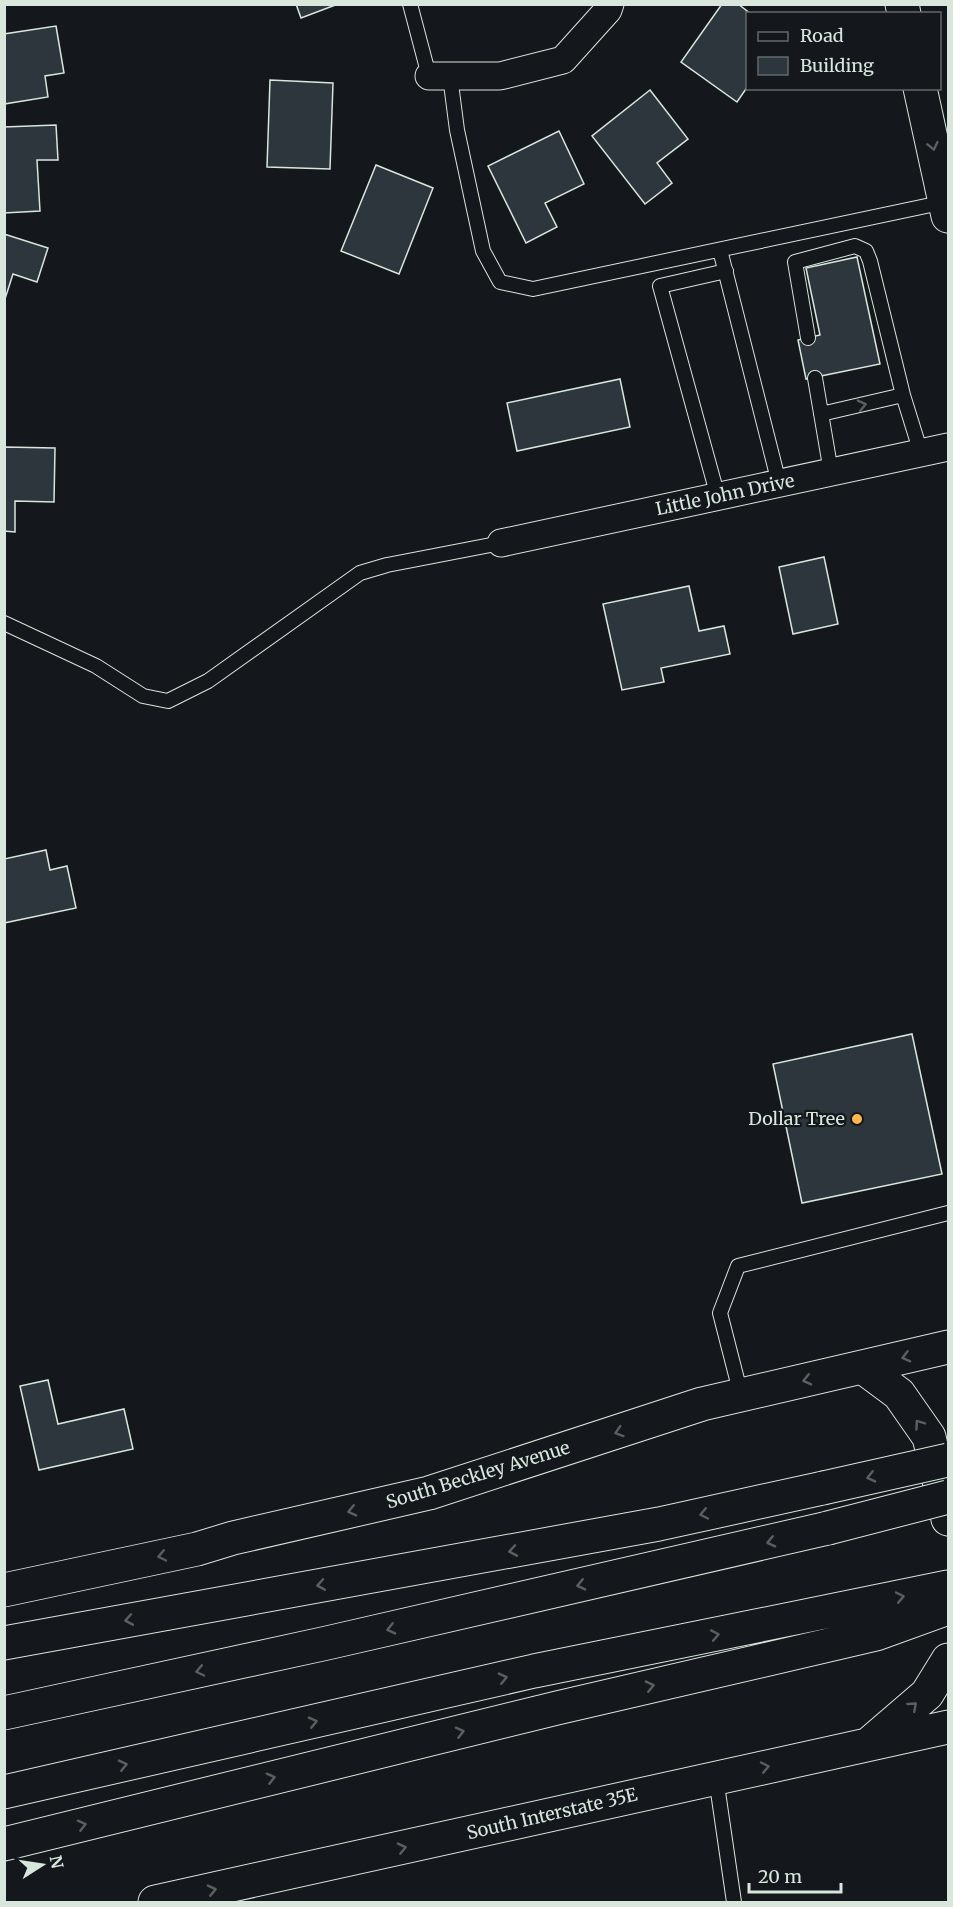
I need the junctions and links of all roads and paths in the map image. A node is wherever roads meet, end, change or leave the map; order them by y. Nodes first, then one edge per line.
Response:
1 (410, 4) edge
2 (610, 4) edge
3 (440, 76) junction
4 (920, 90) edge
5 (947, 209) edge
6 (720, 250) junction
7 (726, 271) junction
8 (808, 338) dead end
9 (815, 378) dead end
10 (903, 396) junction
11 (821, 414) junction
12 (948, 447) edge
13 (921, 453) junction
14 (831, 472) junction
15 (779, 483) junction
16 (718, 497) junction
17 (501, 543) joint
18 (4, 623) edge
19 (948, 1213) edge
20 (948, 1347) edge
21 (864, 1368) junction
22 (741, 1396) junction
23 (948, 1460) edge
24 (948, 1497) edge
25 (948, 1519) edge
26 (948, 1587) edge
27 (4, 1590) edge
28 (948, 1608) edge
29 (4, 1643) edge
30 (948, 1660) edge
31 (4, 1713) edge
32 (946, 1727) edge
33 (869, 1744) junction
34 (716, 1778) junction
35 (4, 1792) edge
36 (4, 1844) edge
37 (155, 1902) edge
38 (734, 1902) edge

1 - 3 lane
2 - 3 street
3 - 6 lane
4 -> 5 main road
5 - 6 lane
6 - 7 lane
7 - 15 lane
7 - 16 lane
8 - 10 lane
9 - 11 lane
11 -> 10 lane
10 - 13 lane
11 - 14 lane
12 - 13 street, Little John Drive
13 - 14 street, Little John Drive
14 - 15 street, Little John Drive
15 - 16 street, Little John Drive
16 - 17 street, Little John Drive
17 - 18 lane
19 - 22 lane
20 -> 21 main road, South Beckley Avenue
21 -> 22 main road, South Beckley Avenue
25 -> 21 main road
22 -> 27 main road, South Beckley Avenue
23 -> 29 main road, bridge
24 -> 31 main road, bridge
35 -> 26 main road
36 -> 28 main road
33 -> 30 main road
32 - 33 main road, South Interstate 35E
34 -> 33 main road, South Interstate 35E
37 -> 34 main road, South Interstate 35E
34 - 38 lane

